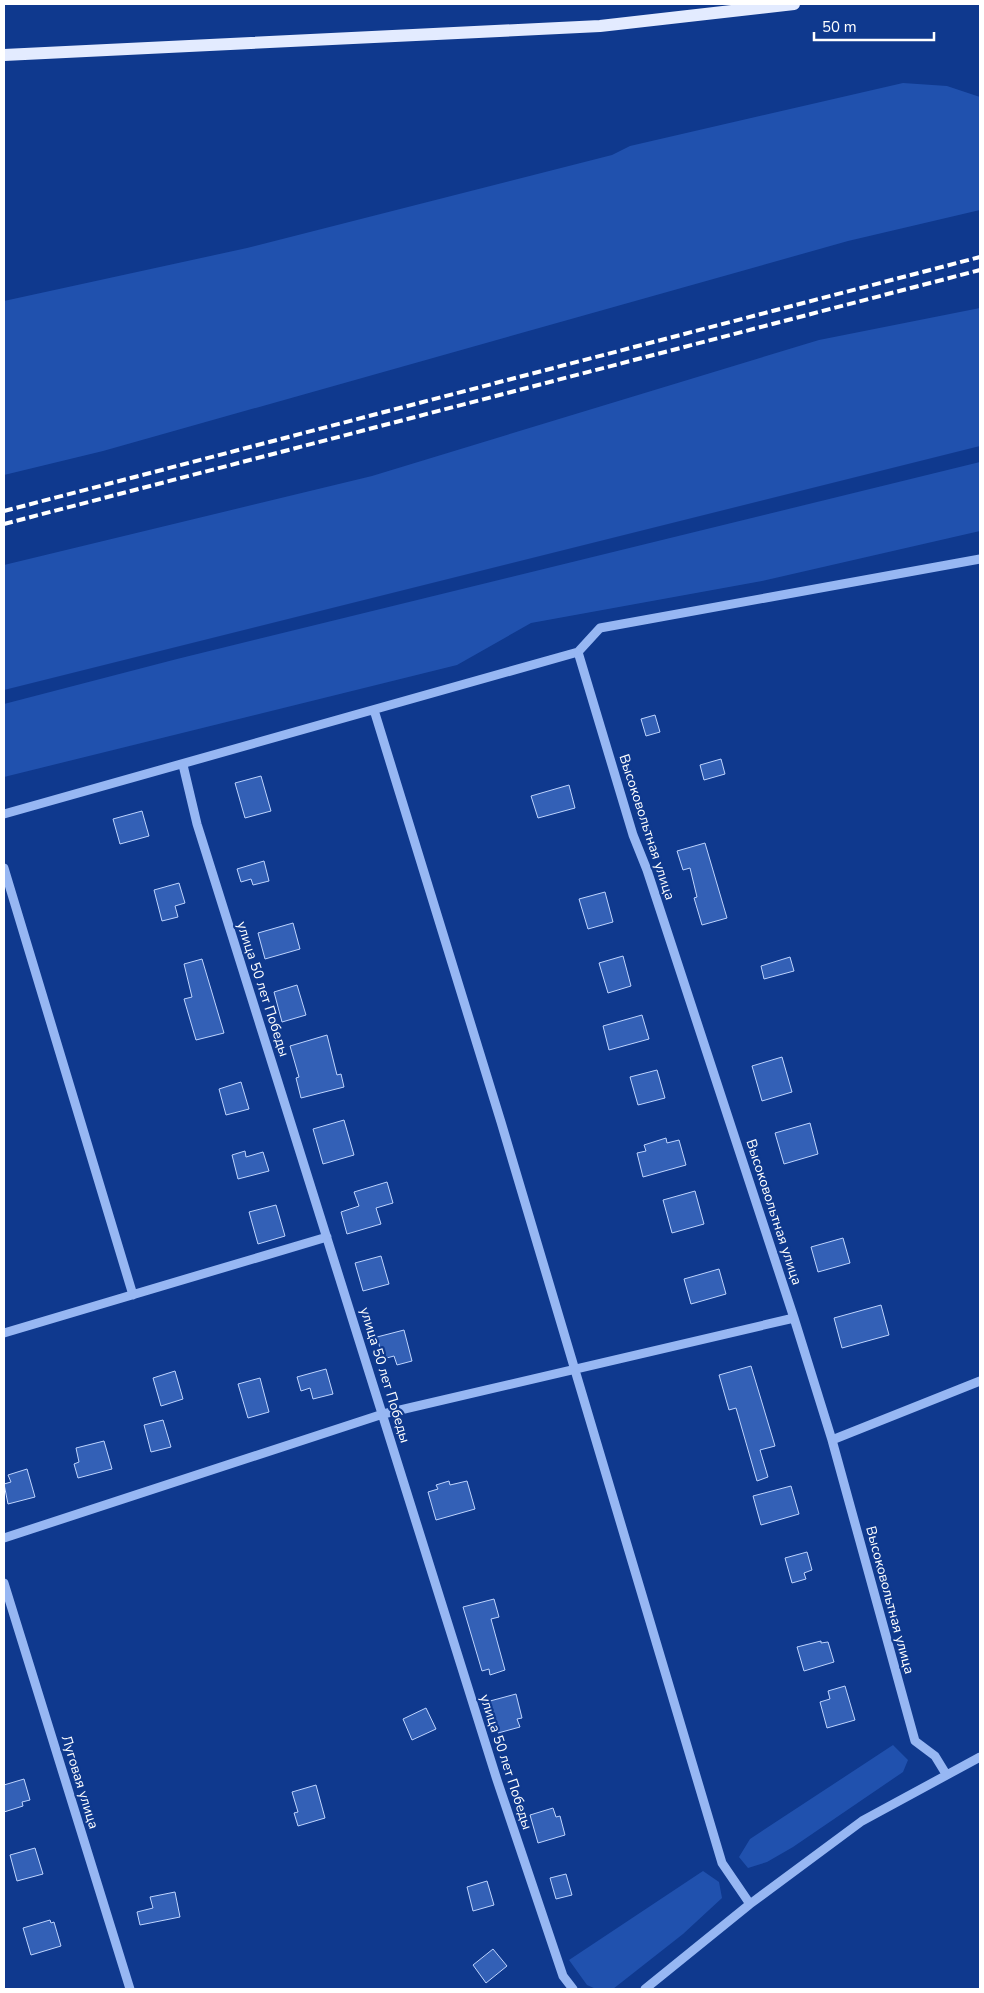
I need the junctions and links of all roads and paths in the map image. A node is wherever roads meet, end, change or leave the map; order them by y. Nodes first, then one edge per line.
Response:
1 (794, 4) edge
2 (4, 55) edge
3 (980, 559) edge
4 (578, 652) junction
5 (374, 710) junction
6 (183, 765) junction
7 (4, 814) edge
8 (4, 868) edge
9 (327, 1237) junction
10 (133, 1295) junction
11 (794, 1318) junction
12 (4, 1333) edge
13 (574, 1370) junction
14 (980, 1381) edge
15 (383, 1414) junction
16 (832, 1440) junction
17 (4, 1538) edge
18 (4, 1583) edge
19 (980, 1757) edge
20 (946, 1774) junction
21 (750, 1904) junction
22 (130, 1989) edge
23 (573, 1989) edge
24 (645, 1989) edge

1 - 2 main road
3 - 4 street
4 - 5 street
4 - 11 street, Высоковольтная улица
5 - 6 street
5 - 13 street
6 - 7 street
6 - 9 street, улица 50 лет Победы
8 - 10 street
9 - 10 street
9 - 15 street, улица 50 лет Победы
10 - 12 street
11 - 13 street
11 - 16 street, Высоковольтная улица
13 - 15 street
13 - 21 street
14 - 16 street
15 - 17 street
15 - 23 street, улица 50 лет Победы
16 - 20 street, Высоковольтная улица
18 - 22 street, Луговая улица
19 - 20 street
20 - 21 street
21 - 24 street

